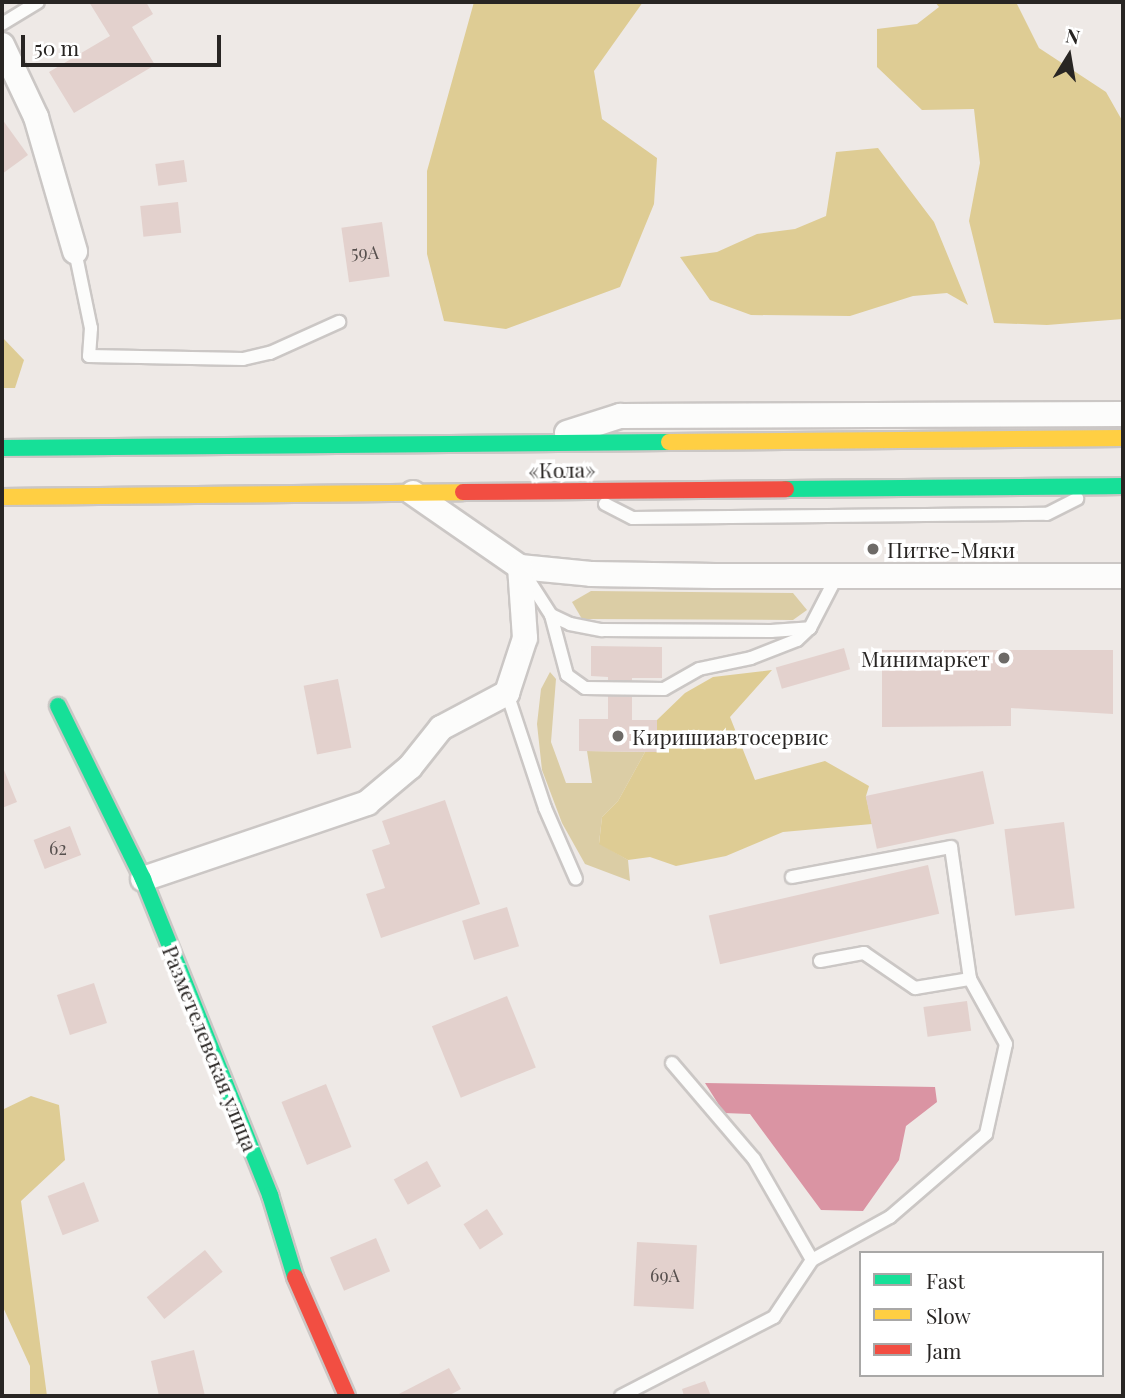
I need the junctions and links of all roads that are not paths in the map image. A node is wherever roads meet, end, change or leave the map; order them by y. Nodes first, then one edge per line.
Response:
1 (38, 2) edge
2 (2, 23) edge
3 (2, 45) edge
4 (75, 251) joint
5 (339, 322) dead end
6 (1123, 414) edge
7 (2, 438) edge
8 (1123, 439) edge
9 (544, 441) junction
10 (32, 447) junction
11 (2, 448) edge
12 (1104, 486) junction
13 (1123, 486) edge
14 (576, 490) junction
15 (413, 492) junction
16 (2, 496) edge
17 (520, 567) junction
18 (837, 576) junction
19 (1123, 576) edge
20 (551, 615) junction
21 (810, 628) junction
22 (508, 693) junction
23 (58, 706) dead end
24 (792, 877) dead end
25 (143, 879) junction
26 (576, 879) dead end
27 (820, 961) dead end
28 (970, 979) junction
29 (672, 1063) dead end
30 (812, 1260) junction
31 (347, 1396) edge
32 (621, 1396) edge

1 - 2 lane
3 - 4 street
4 - 5 lane
6 - 9 street
7 - 10 main road
8 - 9 main road, «Кола»
9 - 10 main road, «Кола»
10 - 11 main road, «Кола»
12 - 13 main road, «Кола»
12 - 14 main road, «Кола»
12 - 14 lane
14 - 15 main road, «Кола»
15 - 16 main road, «Кола»
15 - 17 street
17 - 18 street
17 - 20 lane
17 - 22 street
18 - 19 street
18 - 21 lane
20 - 21 lane
20 - 21 lane
22 - 25 street
22 - 26 lane
23 - 25 main road, Разметелевская улица
24 - 28 lane
25 - 31 main road, Разметелевская улица
27 - 28 lane
28 - 30 lane
29 - 30 lane
30 - 32 lane

